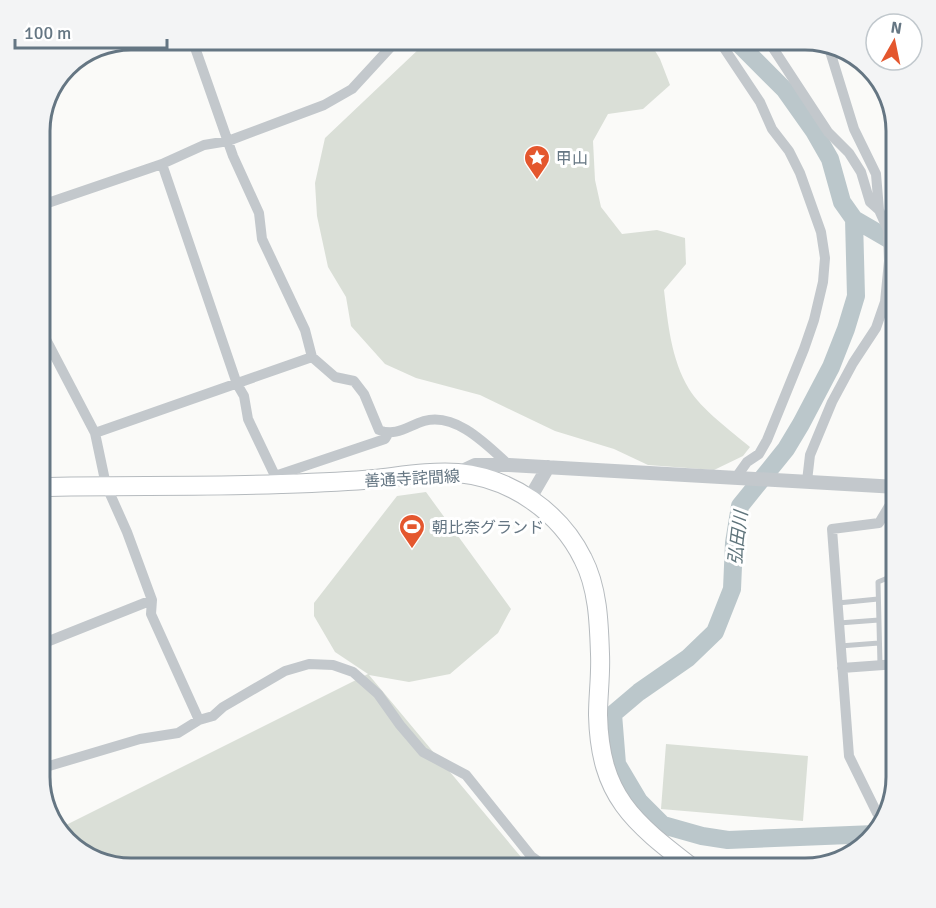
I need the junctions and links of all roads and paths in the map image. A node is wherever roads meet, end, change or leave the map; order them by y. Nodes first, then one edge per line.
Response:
1 (196, 50) edge
2 (388, 50) edge
3 (725, 50) edge
4 (774, 50) edge
5 (831, 54) edge
6 (228, 141) junction
7 (162, 164) junction
8 (50, 202) edge
9 (879, 210) junction
10 (886, 226) edge
11 (886, 294) edge
12 (50, 347) edge
13 (312, 357) junction
14 (237, 384) junction
15 (95, 433) junction
16 (388, 434) junction
17 (509, 465) junction
18 (548, 467) junction
19 (458, 473) junction
20 (741, 477) junction
21 (277, 480) junction
22 (807, 481) junction
23 (106, 485) junction
24 (886, 486) edge
25 (50, 487) edge
26 (530, 498) junction
27 (886, 512) edge
28 (886, 579) edge
29 (878, 599) junction
30 (152, 600) junction
31 (838, 603) junction
32 (879, 620) junction
33 (839, 623) junction
34 (50, 641) edge
35 (879, 643) junction
36 (840, 646) junction
37 (880, 665) junction
38 (886, 665) edge
39 (842, 668) junction
40 (199, 720) junction
41 (50, 766) edge
42 (878, 814) edge
43 (534, 858) edge
44 (680, 858) edge

1 - 6 street
2 - 6 street
3 - 20 street
4 - 9 street
5 - 9 street
6 - 7 street
6 - 13 street
7 - 8 street
7 - 14 street
9 - 10 street
11 - 22 street
12 - 15 street
13 - 14 street
13 - 16 street
14 - 15 street
14 - 21 street
15 - 23 street
16 - 17 street
16 - 21 street
17 - 18 street
17 - 19 street
18 - 20 street
18 - 26 street
19 - 21 main road, 善通寺詫間線
19 - 26 main road, 善通寺詫間線
20 - 22 street
21 - 23 main road, 善通寺詫間線
22 - 24 street
23 - 25 main road, 善通寺詫間線
23 - 30 street
26 - 44 main road, 善通寺詫間線
27 - 31 street
28 - 29 lane
29 - 31 lane
29 - 32 lane
30 - 34 street
30 - 40 street
31 - 33 street
32 - 33 lane
32 - 35 lane
33 - 36 street
35 - 36 lane
35 - 37 lane
36 - 39 street
37 - 38 street
37 - 39 street
39 - 42 street
40 - 41 street
40 - 43 street

